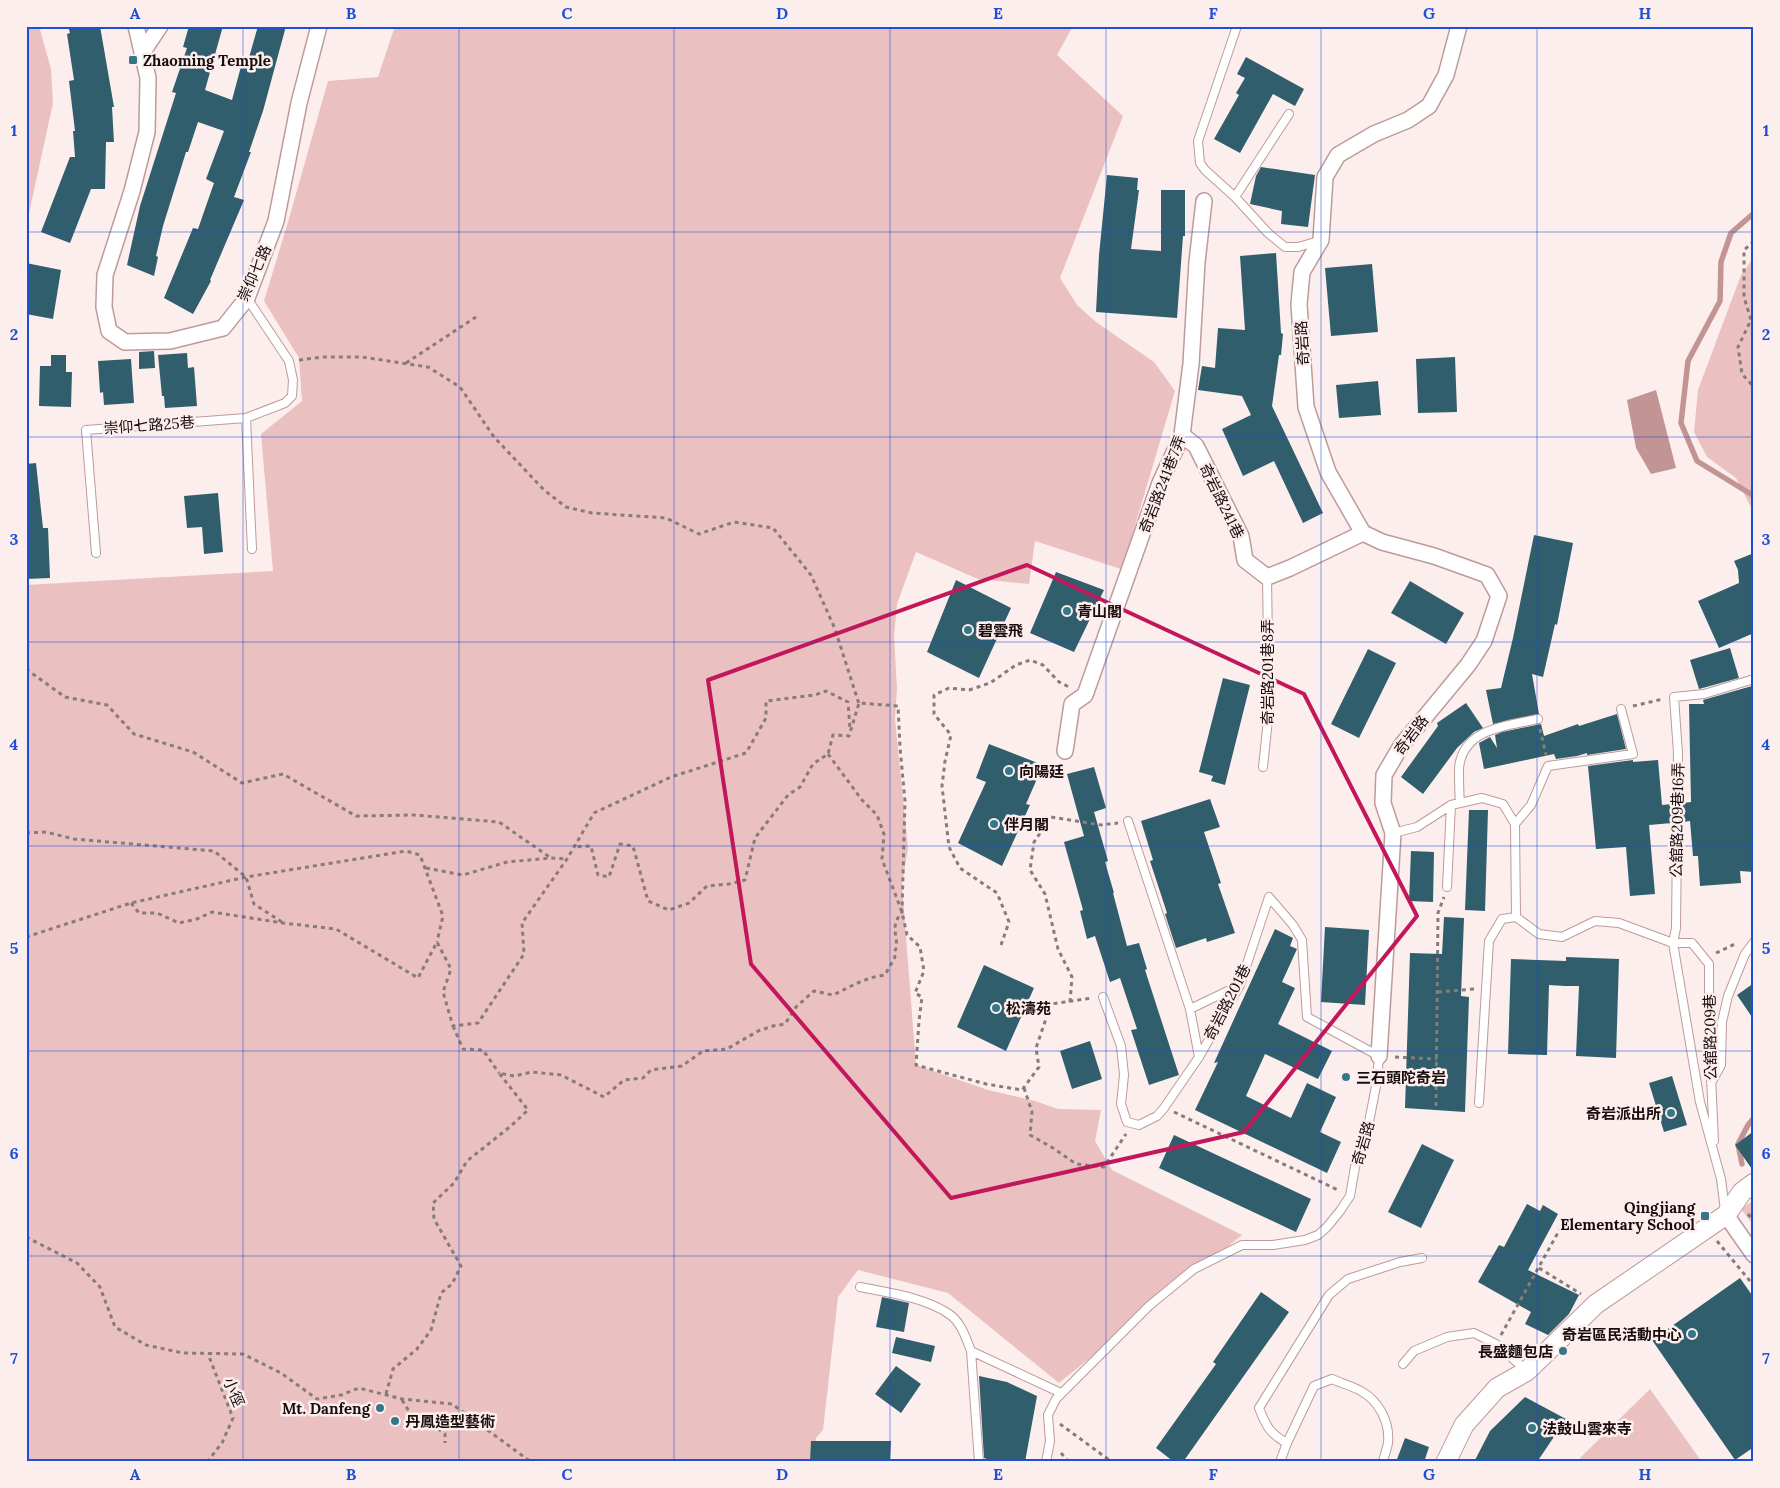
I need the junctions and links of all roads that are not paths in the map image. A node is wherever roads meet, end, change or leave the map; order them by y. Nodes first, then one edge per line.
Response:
1 (136, 26) edge
2 (160, 26) edge
3 (319, 26) edge
4 (1237, 26) edge
5 (1459, 26) edge
6 (142, 54) junction
7 (1289, 114) dead end
8 (1235, 197) junction
9 (1204, 200) dead end
10 (1321, 240) junction
11 (247, 298) junction
12 (246, 418) junction
13 (1182, 435) junction
14 (1363, 533) junction
15 (252, 549) dead end
16 (96, 553) dead end
17 (1266, 577) junction
18 (1754, 679) edge
19 (1621, 709) road end
20 (1538, 719) road end
21 (1065, 751) dead end
22 (1263, 767) dead end
23 (1460, 803) junction
24 (1451, 805) junction
25 (1128, 821) road end
26 (1515, 824) junction
27 (1393, 833) junction
28 (1447, 887) road end
29 (1516, 917) junction
30 (1754, 942) edge
31 (1673, 943) junction
32 (1240, 985) junction
33 (1103, 997) road end
34 (1190, 1010) junction
35 (1386, 1056) junction
36 (1198, 1057) junction
37 (1711, 1084) junction
38 (1479, 1103) dead end
39 (1715, 1156) junction
40 (1748, 1188) edge
41 (1726, 1215) junction
42 (1754, 1255) edge
43 (1422, 1258) dead end
44 (860, 1287) dead end
45 (971, 1351) junction
46 (1403, 1364) dead end
47 (1527, 1371) junction
48 (1061, 1393) junction
49 (1287, 1444) junction
50 (979, 1462) edge
51 (1046, 1462) edge
52 (1280, 1462) edge
53 (1383, 1462) edge
54 (1446, 1462) edge

1 - 6 street, 崇仰七路
2 - 6 street
3 - 11 street, 崇仰七路
4 - 8 lane
5 - 10 street, 奇岩路
6 - 11 street, 崇仰七路
7 - 8 lane
8 - 10 lane
9 - 13 street, 奇岩路241巷7弄
10 - 14 street, 奇岩路
11 - 12 lane, 崇仰七路25巷
12 - 15 lane
12 - 16 lane, 崇仰七路25巷
13 - 17 street, 奇岩路241巷
13 - 21 street, 奇岩路241巷7弄
14 - 17 street
14 - 27 street, 奇岩路
17 - 22 lane, 奇岩路201巷8弄
18 - 31 lane, 公舘路209巷16弄
19 - 26 lane
20 - 23 lane
23 - 24 lane
23 - 26 lane
24 - 27 lane
24 - 28 lane
25 - 34 lane
26 - 29 lane
27 - 35 street, 奇岩路
29 - 31 lane
29 - 38 lane
30 - 37 lane
31 - 37 lane, 公舘路209巷
31 - 39 lane, 公舘路209巷
32 - 34 lane
32 - 35 lane, 奇岩路201巷
32 - 36 lane, 奇岩路201巷
33 - 36 lane, 奇岩路201巷
34 - 36 lane
35 - 48 lane, 奇岩路
37 - 39 lane, 公舘路209巷
39 - 41 lane, 公舘路209巷
40 - 41 street
41 - 42 street
41 - 47 street
43 - 49 lane
44 - 45 lane
45 - 48 lane
45 - 50 lane
46 - 47 lane
47 - 54 street
48 - 51 lane, 奇岩路
49 - 52 lane
49 - 53 lane

